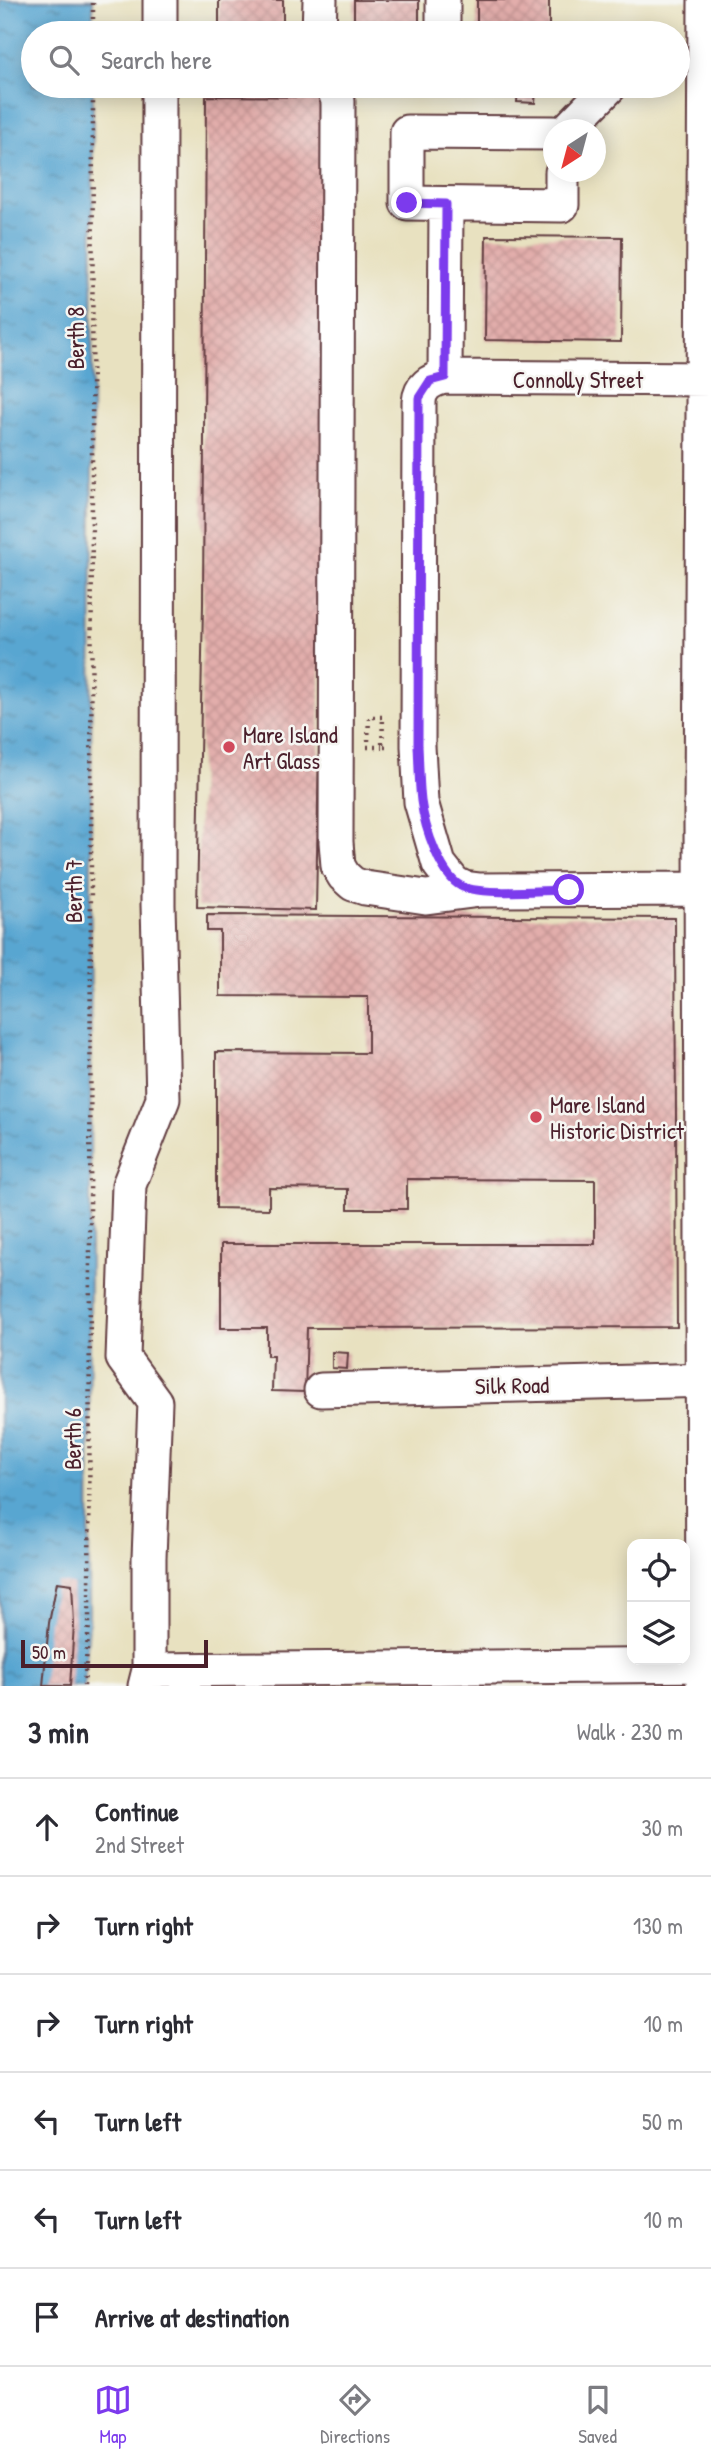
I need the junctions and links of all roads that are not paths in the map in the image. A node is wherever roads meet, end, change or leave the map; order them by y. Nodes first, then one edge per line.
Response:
1 (160, 0) edge
2 (320, 0) edge
3 (443, 0) edge
4 (705, 0) edge
5 (160, 21) edge
6 (319, 21) edge
7 (443, 21) edge
8 (698, 68) edge
9 (159, 98) edge
10 (337, 98) edge
11 (598, 98) edge
12 (577, 119) edge
13 (543, 134) edge
14 (562, 182) edge
15 (446, 204) junction
16 (445, 377) junction
17 (707, 379) edge
18 (707, 488) edge
19 (702, 889) junction
20 (480, 890) junction
21 (708, 1380) edge
22 (321, 1390) dead end
23 (706, 1672) edge
24 (147, 1678) edge

1 - 5 street
2 - 6 street
3 - 7 street
4 - 8 street
8 - 17 street
9 - 24 street
10 - 20 street
11 - 12 street
13 - 15 street
14 - 15 street
15 - 16 street
16 - 17 street, Connolly Street
16 - 20 street
17 - 18 street
18 - 19 street
19 - 20 street
19 - 21 street
21 - 22 street, Silk Road
21 - 23 street
23 - 24 street

